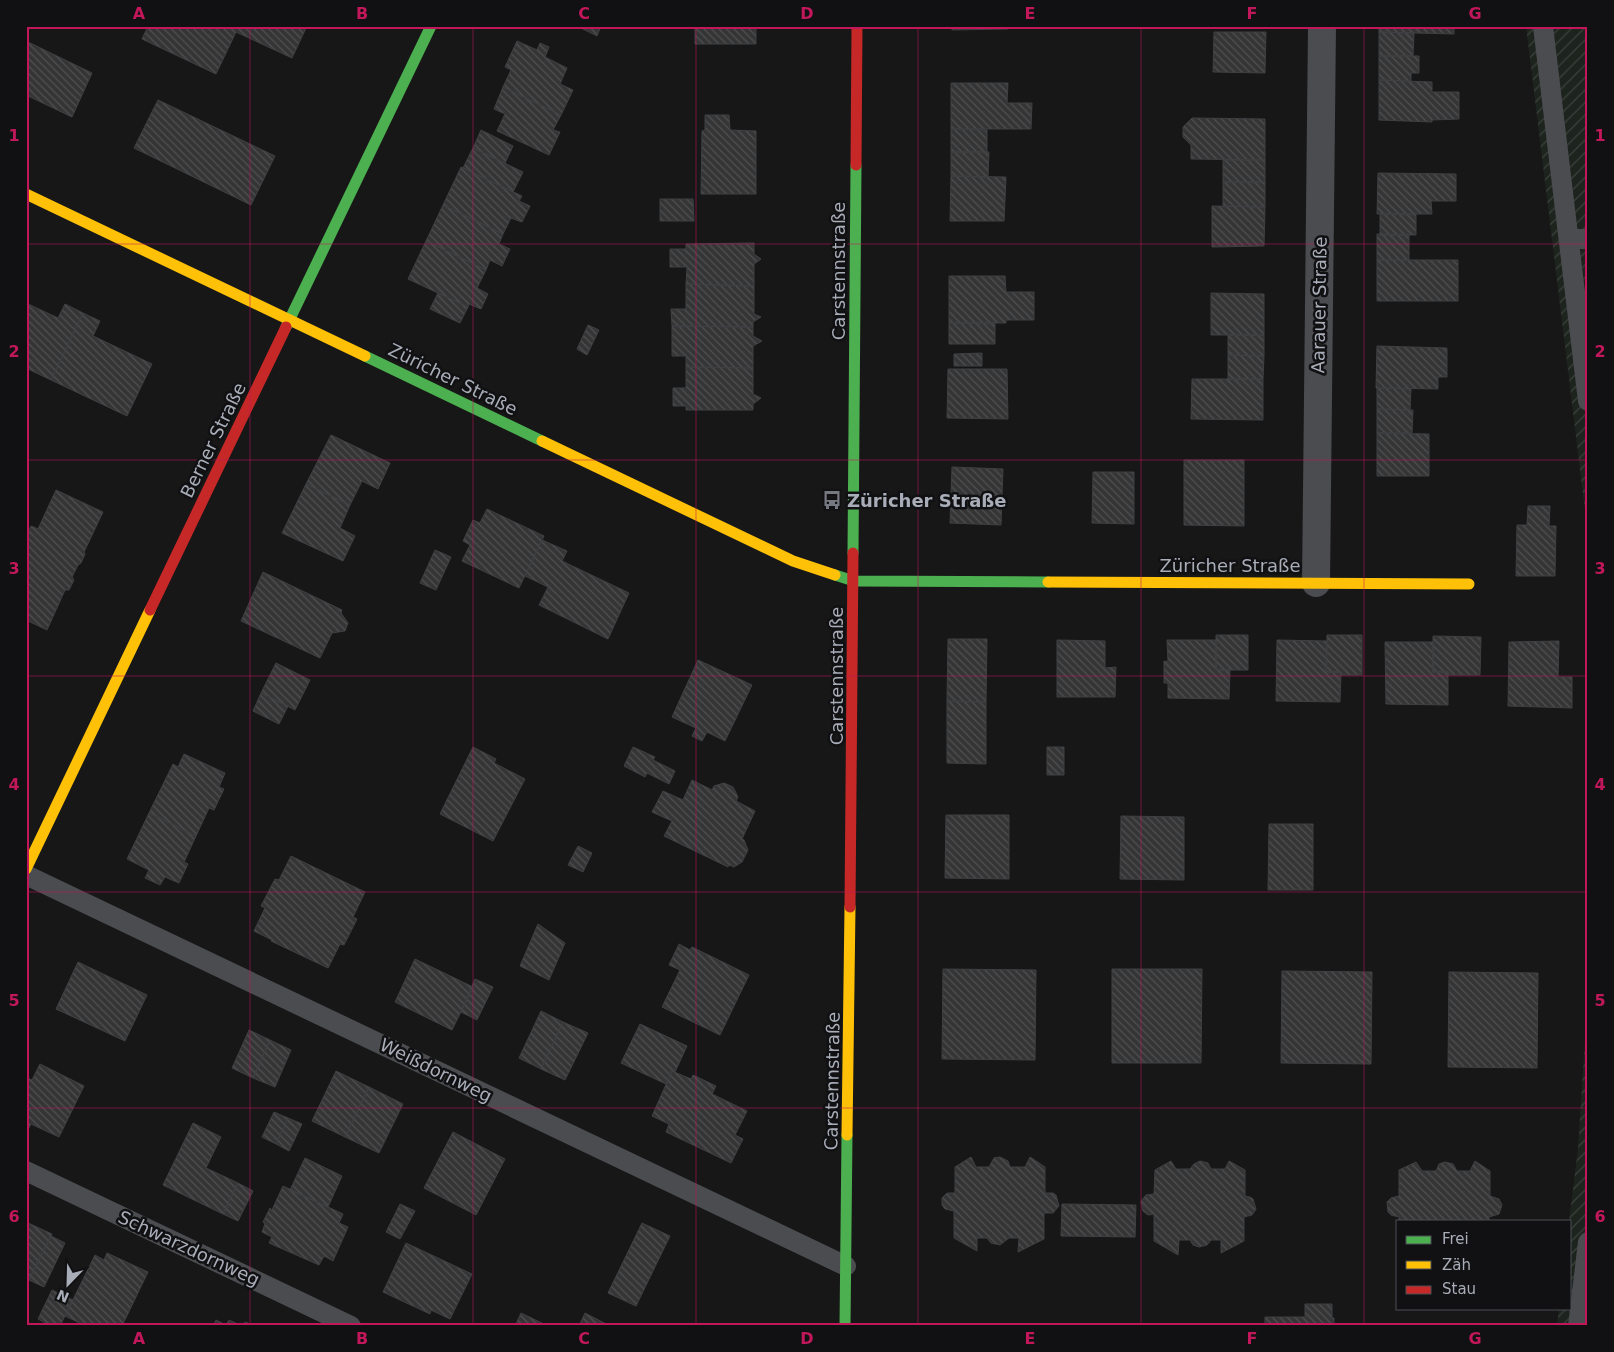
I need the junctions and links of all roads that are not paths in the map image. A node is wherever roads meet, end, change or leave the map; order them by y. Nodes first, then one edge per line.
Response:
1 (431, 26) edge
2 (857, 26) edge
3 (1322, 26) edge
4 (1543, 26) edge
5 (26, 194) edge
6 (1578, 239) edge
7 (290, 320) junction
8 (1588, 401) edge
9 (854, 581) junction
10 (1316, 583) junction
11 (1470, 584) dead end
12 (26, 869) edge
13 (26, 875) edge
14 (26, 1171) edge
15 (1588, 1242) edge
16 (846, 1266) junction
17 (351, 1326) edge
18 (845, 1326) edge
19 (1578, 1326) edge

1 - 7 street, Berner Straße
2 - 9 street, Carstennstraße
3 - 10 street, Aarauer Straße
4 - 6 lane
5 - 7 street, Züricher Straße
6 - 8 lane
7 - 9 street, Züricher Straße
7 - 12 street, Berner Straße
9 - 10 street, Züricher Straße
9 - 16 street, Carstennstraße
10 - 11 street, Züricher Straße
13 - 16 lane, Weißdornweg
14 - 17 lane, Schwarzdornweg
15 - 19 lane
16 - 18 street, Carstennstraße

